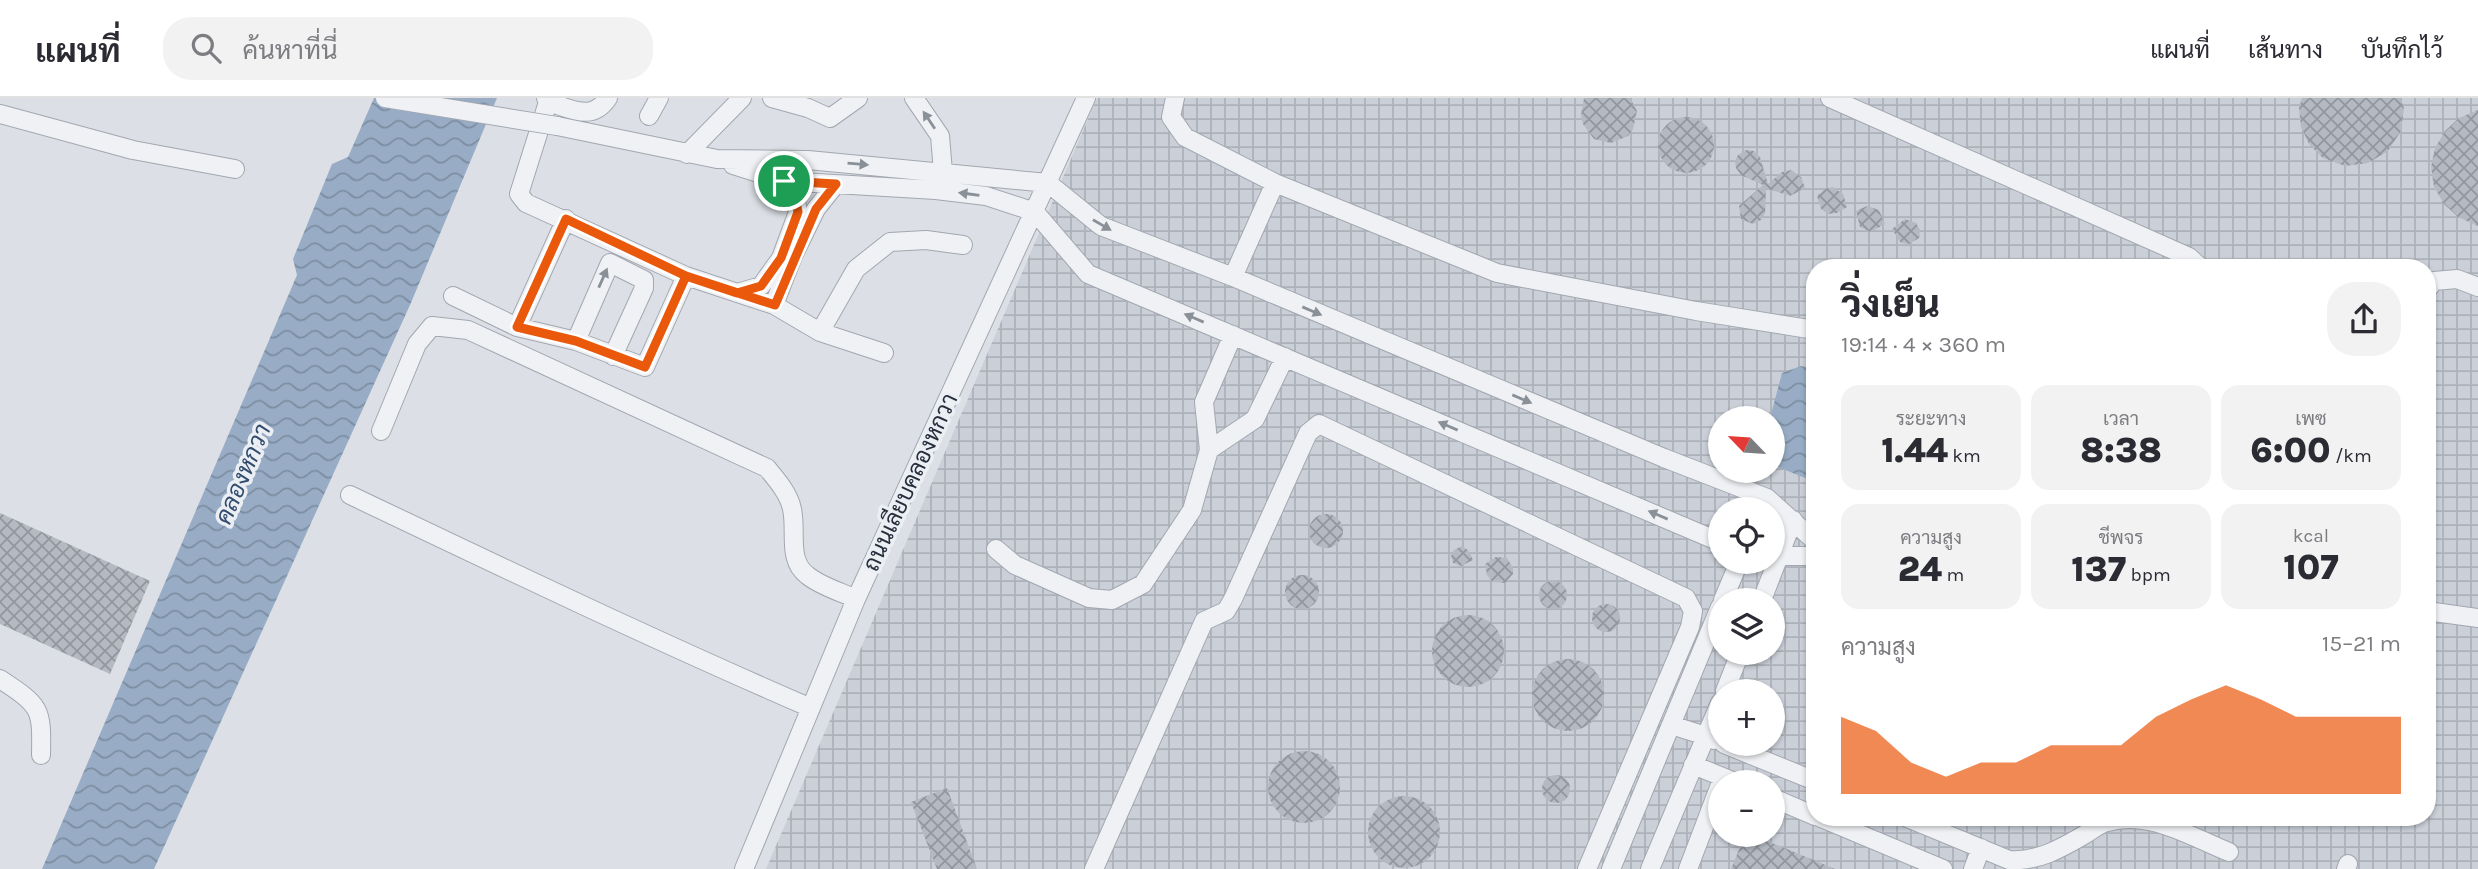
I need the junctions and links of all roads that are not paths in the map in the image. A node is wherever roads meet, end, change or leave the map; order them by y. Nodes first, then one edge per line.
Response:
1 (385, 98) edge
2 (608, 98) edge
3 (659, 98) edge
4 (742, 98) edge
5 (772, 98) edge
6 (858, 98) edge
7 (914, 98) edge
8 (1086, 98) edge
9 (1175, 98) edge
10 (1830, 98) edge
11 (547, 100) edge
12 (0, 114) edge
13 (649, 116) dead end
14 (687, 154) junction
15 (717, 159) junction
16 (826, 161) junction
17 (235, 169) dead end
18 (943, 172) junction
19 (784, 181) junction
20 (822, 183) junction
21 (1048, 183) junction
22 (1275, 183) junction
23 (936, 190) junction
24 (807, 211) junction
25 (1035, 212) junction
26 (566, 219) junction
27 (962, 245) dead end
28 (2191, 259) edge
29 (686, 276) junction
30 (1233, 277) junction
31 (2436, 281) edge
32 (2478, 288) edge
33 (737, 293) junction
34 (453, 296) dead end
35 (775, 305) junction
36 (517, 327) junction
37 (1806, 329) edge
38 (820, 332) junction
39 (1233, 335) junction
40 (576, 341) junction
41 (884, 353) dead end
42 (613, 356) junction
43 (1285, 357) junction
44 (381, 431) dead end
45 (1209, 450) junction
46 (350, 495) dead end
47 (1793, 520) junction
48 (1806, 532) edge
49 (1708, 537) edge
50 (1785, 537) edge
51 (996, 549) dead end
52 (1785, 556) edge
53 (1806, 556) edge
54 (856, 598) junction
55 (2436, 612) edge
56 (2478, 618) edge
57 (1708, 636) edge
58 (0, 679) edge
59 (811, 708) junction
60 (1671, 725) junction
61 (1708, 738) edge
62 (1708, 750) edge
63 (41, 755) dead end
64 (1754, 756) edge
65 (1693, 765) junction
66 (1708, 773) edge
67 (1806, 777) edge
68 (1785, 803) edge
69 (1806, 812) edge
70 (1708, 822) edge
71 (1841, 826) edge
72 (1927, 826) edge
73 (2099, 826) edge
74 (2167, 826) edge
75 (1981, 848) junction
76 (2230, 852) dead end
77 (744, 869) edge
78 (1094, 869) edge
79 (1587, 869) edge
80 (1611, 869) edge
81 (1650, 869) edge
82 (1688, 869) edge
83 (1943, 869) edge
84 (1973, 869) edge

1 - 14 street, bridge
2 - 11 street
3 - 13 street
4 - 14 street
5 - 6 street
18 -> 7 street
8 - 21 street, ถนนเลียบคลองหกวา
9 - 22 street
10 - 28 street
11 - 26 street
12 - 17 street
14 - 15 street
15 - 16 street
15 - 19 street
16 -> 18 street
16 - 20 street
18 - 21 street
18 - 23 street
19 - 20 street
19 - 24 street
20 - 23 street
20 - 24 street
20 - 24 street
21 - 25 street, ถนนเลียบคลองหกวา
21 -> 30 street
22 - 30 street
22 - 37 street
25 -> 23 street
24 - 33 street
24 - 35 street
39 -> 25 street
25 - 54 street, ถนนเลียบคลองหกวา
26 - 29 street
26 - 36 street
27 - 38 street
29 - 33 street
29 - 42 street
30 -> 47 street
31 - 32 street
33 - 35 street
34 - 36 street
35 - 38 street
36 - 40 street
38 - 41 street
39 - 43 street
39 - 45 street
40 - 42 street
40 -> 42 street
43 - 45 street
49 -> 43 street
44 - 54 street
45 - 51 street
46 - 59 street
47 - 48 street
47 - 50 street
52 - 53 street
54 - 59 street, ถนนเลียบคลองหกวา
55 - 56 street
57 - 60 street
58 - 63 street
59 - 77 street, ถนนเลียบคลองหกวา
60 - 61 street
60 - 80 street
62 - 65 street
64 - 67 street
65 - 66 street
65 - 81 street
68 - 69 street
70 - 82 street
71 - 83 street
72 - 75 street
73 - 75 street
74 - 76 street
75 - 84 street
78 - 79 street

